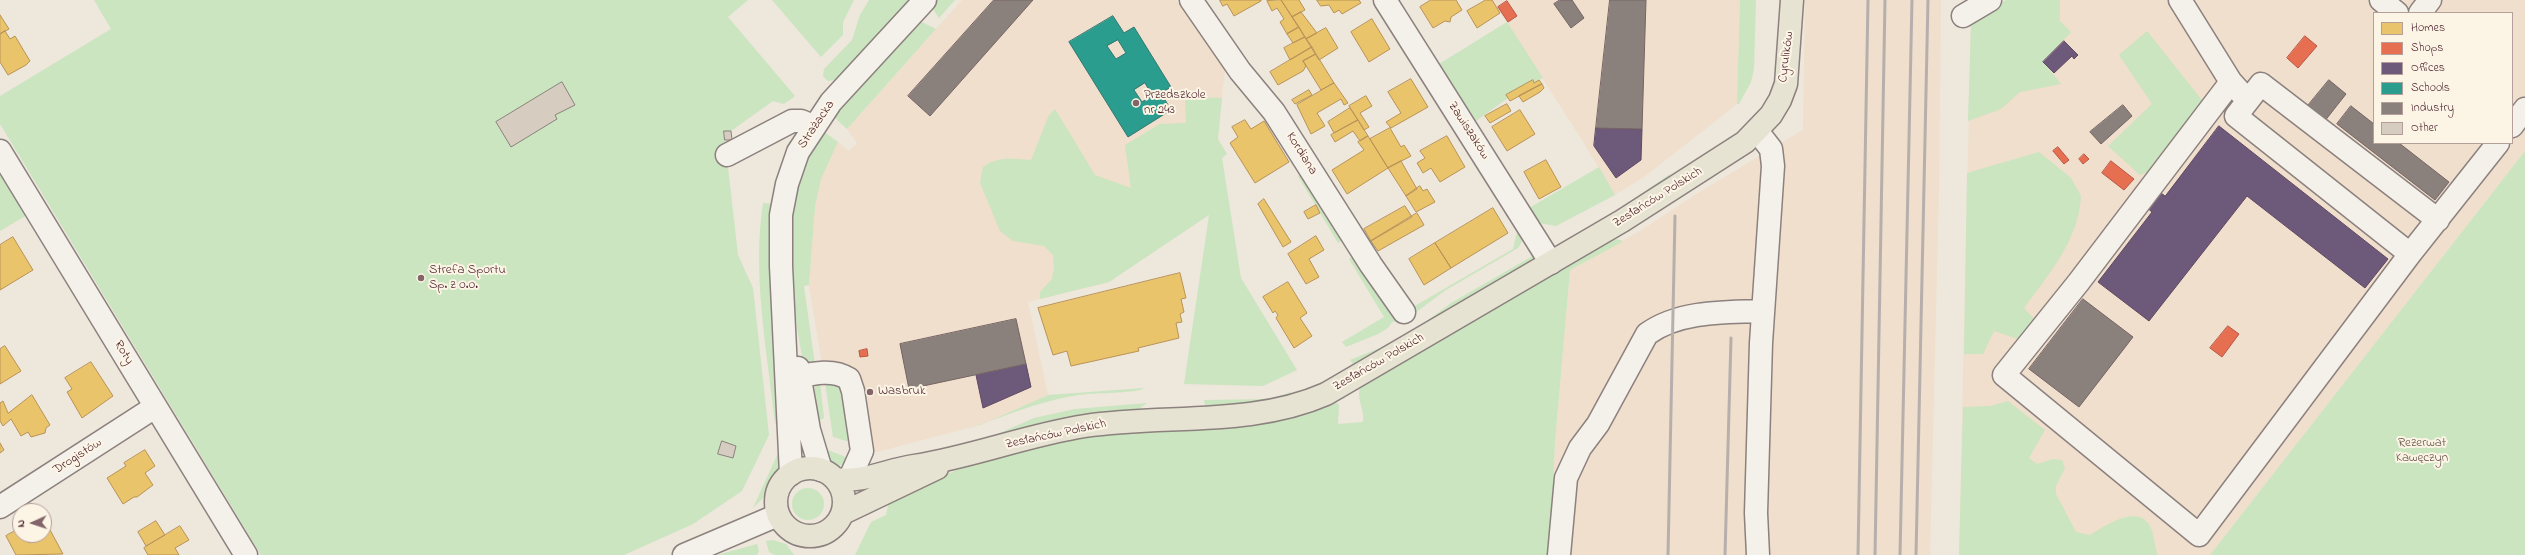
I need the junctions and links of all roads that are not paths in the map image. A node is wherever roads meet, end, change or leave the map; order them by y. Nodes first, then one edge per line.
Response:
1 (925, 0) edge
2 (1191, 0) edge
3 (1385, 0) edge
4 (1792, 0) edge
5 (1990, 0) edge
6 (2180, 0) edge
7 (2381, 0) edge
8 (2430, 0) edge
9 (1964, 8) edge
10 (2396, 12) edge
11 (2421, 12) edge
12 (2231, 82) junction
13 (2248, 101) junction
14 (2525, 109) edge
15 (2513, 125) edge
16 (813, 126) junction
17 (1757, 131) junction
18 (2497, 144) edge
19 (0, 151) edge
20 (727, 155) dead end
21 (2438, 220) junction
22 (2410, 254) junction
23 (1551, 263) junction
24 (1404, 312) dead end
25 (1763, 312) junction
26 (793, 378) junction
27 (155, 407) junction
28 (950, 460) junction
29 (791, 474) junction
30 (835, 476) junction
31 (0, 507) edge
32 (842, 513) junction
33 (778, 515) junction
34 (813, 546) edge
35 (246, 555) edge
36 (684, 555) edge
37 (1559, 555) edge
38 (1758, 555) edge

1 - 16 street, Strażacka
2 - 24 street, Kordiana
3 - 23 street, Zawiszaków
4 - 17 main road, Cyrulików
5 - 9 street
6 - 12 street
7 - 10 street
8 - 11 street
12 - 13 street
12 - 22 street
13 - 21 street
13 - 22 street
14 - 15 street
16 - 20 street
16 - 26 street, Strażacka
17 - 23 main road, Zesłańców Polskich
17 - 25 street
18 - 21 street
19 - 27 street, Roty
21 - 22 street
23 - 28 main road, Zesłańców Polskich
25 - 37 street
25 - 38 street
26 - 29 street, Strażacka
26 - 30 street, Strażacka
26 - 30 street
27 - 31 street, Drogistów
27 - 35 street, Roty
28 - 30 main road, Zesłańców Polskich
28 - 32 main road, Zesłańców Polskich
29 - 30 main road
29 - 33 main road
30 - 32 main road
32 - 34 main road
33 - 34 main road
33 - 36 street

